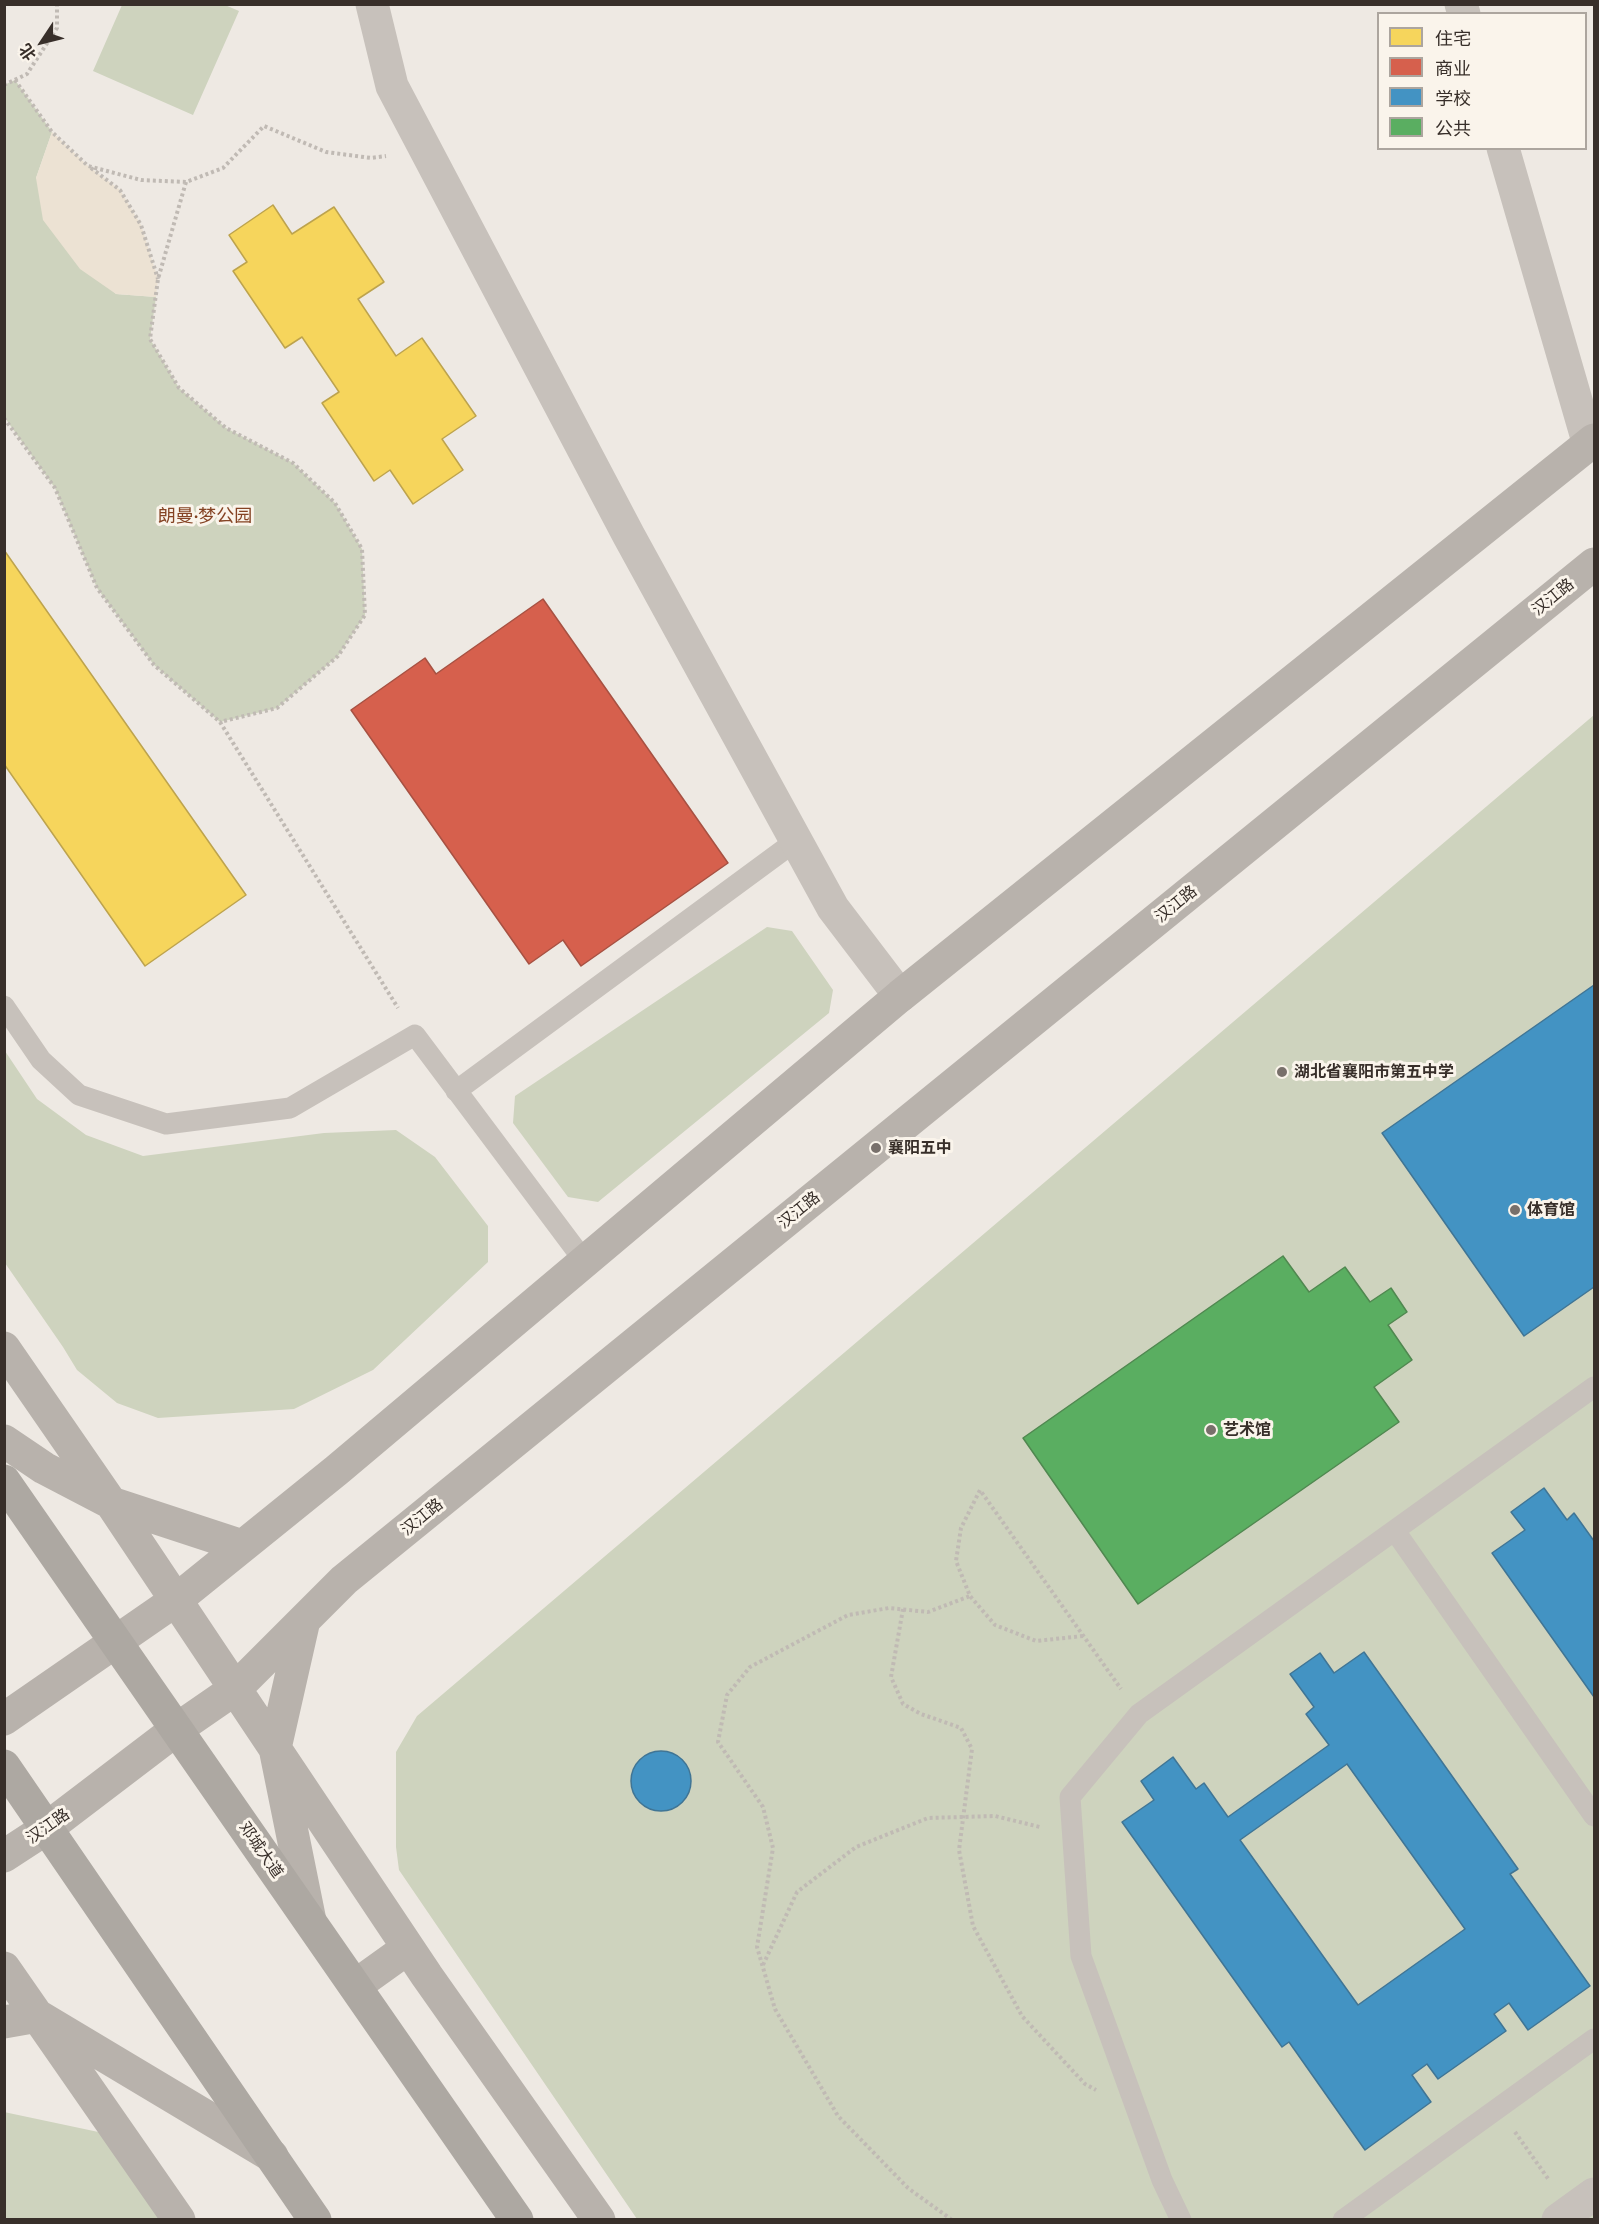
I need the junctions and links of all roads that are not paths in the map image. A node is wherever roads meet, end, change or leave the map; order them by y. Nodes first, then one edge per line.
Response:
1 (372, 4) edge
2 (1504, 150) edge
3 (1592, 442) edge
4 (1594, 564) edge
5 (796, 840) junction
6 (900, 996) junction
7 (4, 1006) edge
8 (456, 1091) junction
9 (585, 1262) junction
10 (4, 1348) edge
11 (1594, 1387) edge
12 (4, 1441) edge
13 (4, 1481) edge
14 (111, 1503) junction
15 (1395, 1530) junction
16 (242, 1546) junction
17 (176, 1600) junction
18 (304, 1620) junction
19 (116, 1640) junction
20 (235, 1689) junction
21 (4, 1719) edge
22 (177, 1729) junction
23 (275, 1748) junction
24 (4, 1766) edge
25 (1594, 1816) edge
26 (47, 1828) junction
27 (4, 1856) edge
28 (310, 1921) junction
29 (408, 1948) junction
30 (4, 1968) edge
31 (355, 1986) junction
32 (38, 2016) junction
33 (4, 2022) edge
34 (1594, 2039) edge
35 (272, 2156) junction
36 (179, 2220) edge
37 (315, 2220) edge
38 (517, 2220) edge
39 (599, 2220) edge
40 (1181, 2220) edge
41 (1343, 2220) edge

1 - 5 street
2 - 3 street
3 - 6 main road
4 - 18 main road, 汉江路
5 - 6 street
5 - 8 lane
6 - 9 main road
7 - 8 lane
8 - 9 lane
9 - 16 main road
10 - 14 main road
11 - 15 lane
12 - 14 main road
13 - 19 highway, 邓城大道
14 - 16 main road
14 - 17 main road
15 - 25 lane
15 - 40 lane
16 - 17 main road
17 - 19 main road
17 - 20 main road
18 - 20 main road, 汉江路
18 - 23 main road
19 - 21 main road
19 - 22 highway, 邓城大道
20 - 22 main road, 汉江路
20 - 23 main road
22 - 26 main road, 汉江路
22 - 28 highway, 邓城大道
23 - 28 main road
23 - 29 main road
24 - 26 highway
26 - 27 main road, 汉江路
26 - 35 highway
28 - 31 highway, 邓城大道
29 - 31 main road
29 - 39 main road
30 - 32 main road
31 - 38 highway, 邓城大道
32 - 33 main road
32 - 35 main road
32 - 36 main road
34 - 41 lane
35 - 37 highway

